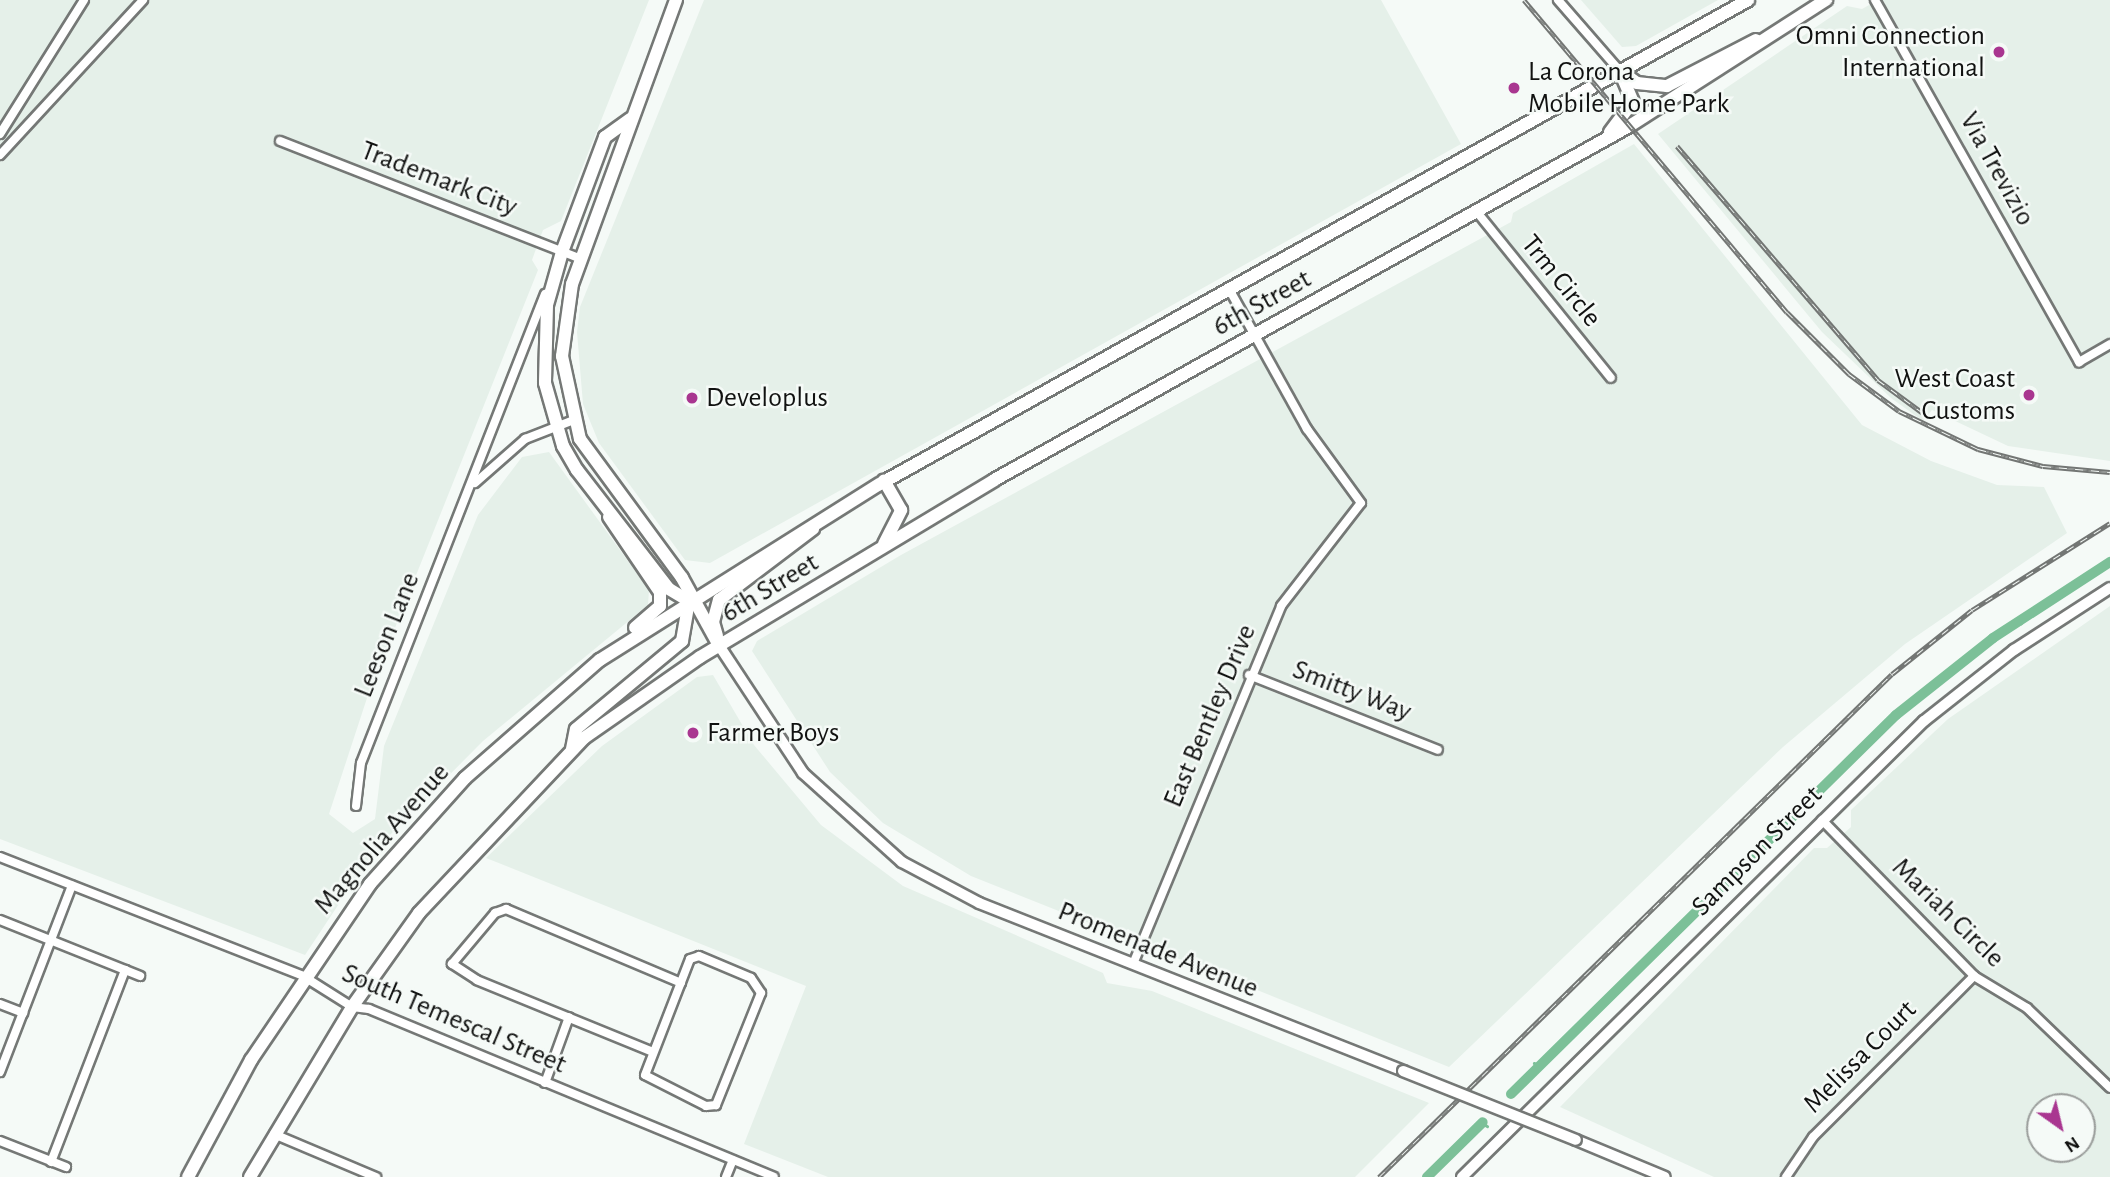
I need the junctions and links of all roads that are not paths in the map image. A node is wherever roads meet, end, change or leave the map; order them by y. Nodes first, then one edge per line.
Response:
1 (84, 0) edge
2 (143, 0) edge
3 (676, 0) edge
4 (1558, 0) edge
5 (1748, 0) edge
6 (1826, 0) edge
7 (1875, 0) edge
8 (1775, 33) junction
9 (1619, 70) junction
10 (630, 119) junction
11 (0, 134) edge
12 (280, 141) dead end
13 (1583, 151) junction
14 (0, 155) edge
15 (1476, 212) junction
16 (562, 252) junction
17 (581, 259) junction
18 (1229, 289) junction
19 (1254, 336) junction
20 (2110, 344) edge
21 (1611, 378) dead end
22 (574, 420) junction
23 (556, 425) junction
24 (884, 481) junction
25 (473, 485) junction
26 (828, 514) junction
27 (609, 517) junction
28 (877, 552) junction
29 (2110, 588) edge
30 (689, 601) junction
31 (720, 647) junction
32 (600, 660) junction
33 (1249, 675) junction
34 (572, 750) junction
35 (1438, 750) dead end
36 (356, 806) dead end
37 (1822, 820) junction
38 (0, 857) edge
39 (72, 885) junction
40 (0, 920) edge
41 (50, 940) junction
42 (1133, 964) junction
43 (125, 970) junction
44 (140, 976) dead end
45 (303, 976) junction
46 (1974, 976) junction
47 (681, 982) junction
48 (0, 1004) edge
49 (352, 1007) junction
50 (23, 1013) junction
51 (569, 1017) junction
52 (653, 1052) junction
53 (0, 1072) edge
54 (545, 1083) junction
55 (2110, 1088) edge
56 (274, 1134) junction
57 (0, 1141) edge
58 (200, 1154) junction
59 (733, 1160) junction
60 (51, 1162) junction
61 (65, 1167) dead end
62 (188, 1177) edge
63 (194, 1177) edge
64 (250, 1177) edge
65 (376, 1177) edge
66 (726, 1177) edge
67 (774, 1177) edge
68 (1462, 1177) edge
69 (1665, 1177) edge
70 (1786, 1177) edge

1 - 11 street
2 - 14 street
3 - 10 main road
4 - 9 street
5 - 9 main road, 6th Street
6 - 8 main road, 6th Street
7 - 20 street, Via Trevizio
8 - 9 main road
8 - 13 main road, 6th Street
9 - 13 main road
9 - 18 main road, 6th Street
10 - 16 main road
10 - 17 main road
12 - 16 street, Trademark City
13 - 15 main road, 6th Street
15 - 19 main road, 6th Street
15 - 21 street, Trm Circle
16 - 17 street, Trademark City
16 - 23 main road
16 - 25 street, Leeson Lane
17 - 22 main road
18 - 19 street
18 - 24 main road, 6th Street
19 - 28 main road, 6th Street
19 - 33 street, East Bentley Drive
22 - 23 street, Leeson Lane
22 - 30 main road
23 - 25 street, Leeson Lane
23 - 27 main road
24 - 26 main road, 6th Street
24 - 28 main road
25 - 36 street, Leeson Lane
26 - 30 main road, 6th Street
26 - 31 main road
27 - 30 main road
27 - 32 main road
28 - 31 main road, 6th Street
29 - 37 street, Sampson Street
30 - 31 main road
30 - 32 main road, Magnolia Avenue
30 - 34 main road
31 - 34 main road
31 - 42 main road, Promenade Avenue
32 - 45 main road, Magnolia Avenue
33 - 35 street, Smitty Way
33 - 42 street, East Bentley Drive
34 - 49 main road
37 - 46 street, Mariah Circle
37 - 68 street, Sampson Street
38 - 39 street, South Temescal Street
39 - 41 street
39 - 45 street, South Temescal Street
40 - 41 street
41 - 43 street
41 - 50 street
42 - 69 main road, Promenade Avenue, bridge
43 - 44 street
43 - 60 street
45 - 49 street, South Temescal Street
45 - 58 main road, Magnolia Avenue
46 - 55 street, Mariah Circle
46 - 70 street, Melissa Court
47 - 51 street
47 - 52 street
47 - 52 street
48 - 50 street
49 - 54 street, South Temescal Street
49 - 56 main road
50 - 53 street
51 - 52 street
51 - 54 street
54 - 59 street, South Temescal Street
56 - 64 main road
56 - 65 street
57 - 60 street
58 - 62 main road, Magnolia Avenue
58 - 63 main road
59 - 66 street
59 - 67 street, South Temescal Street
60 - 61 street

